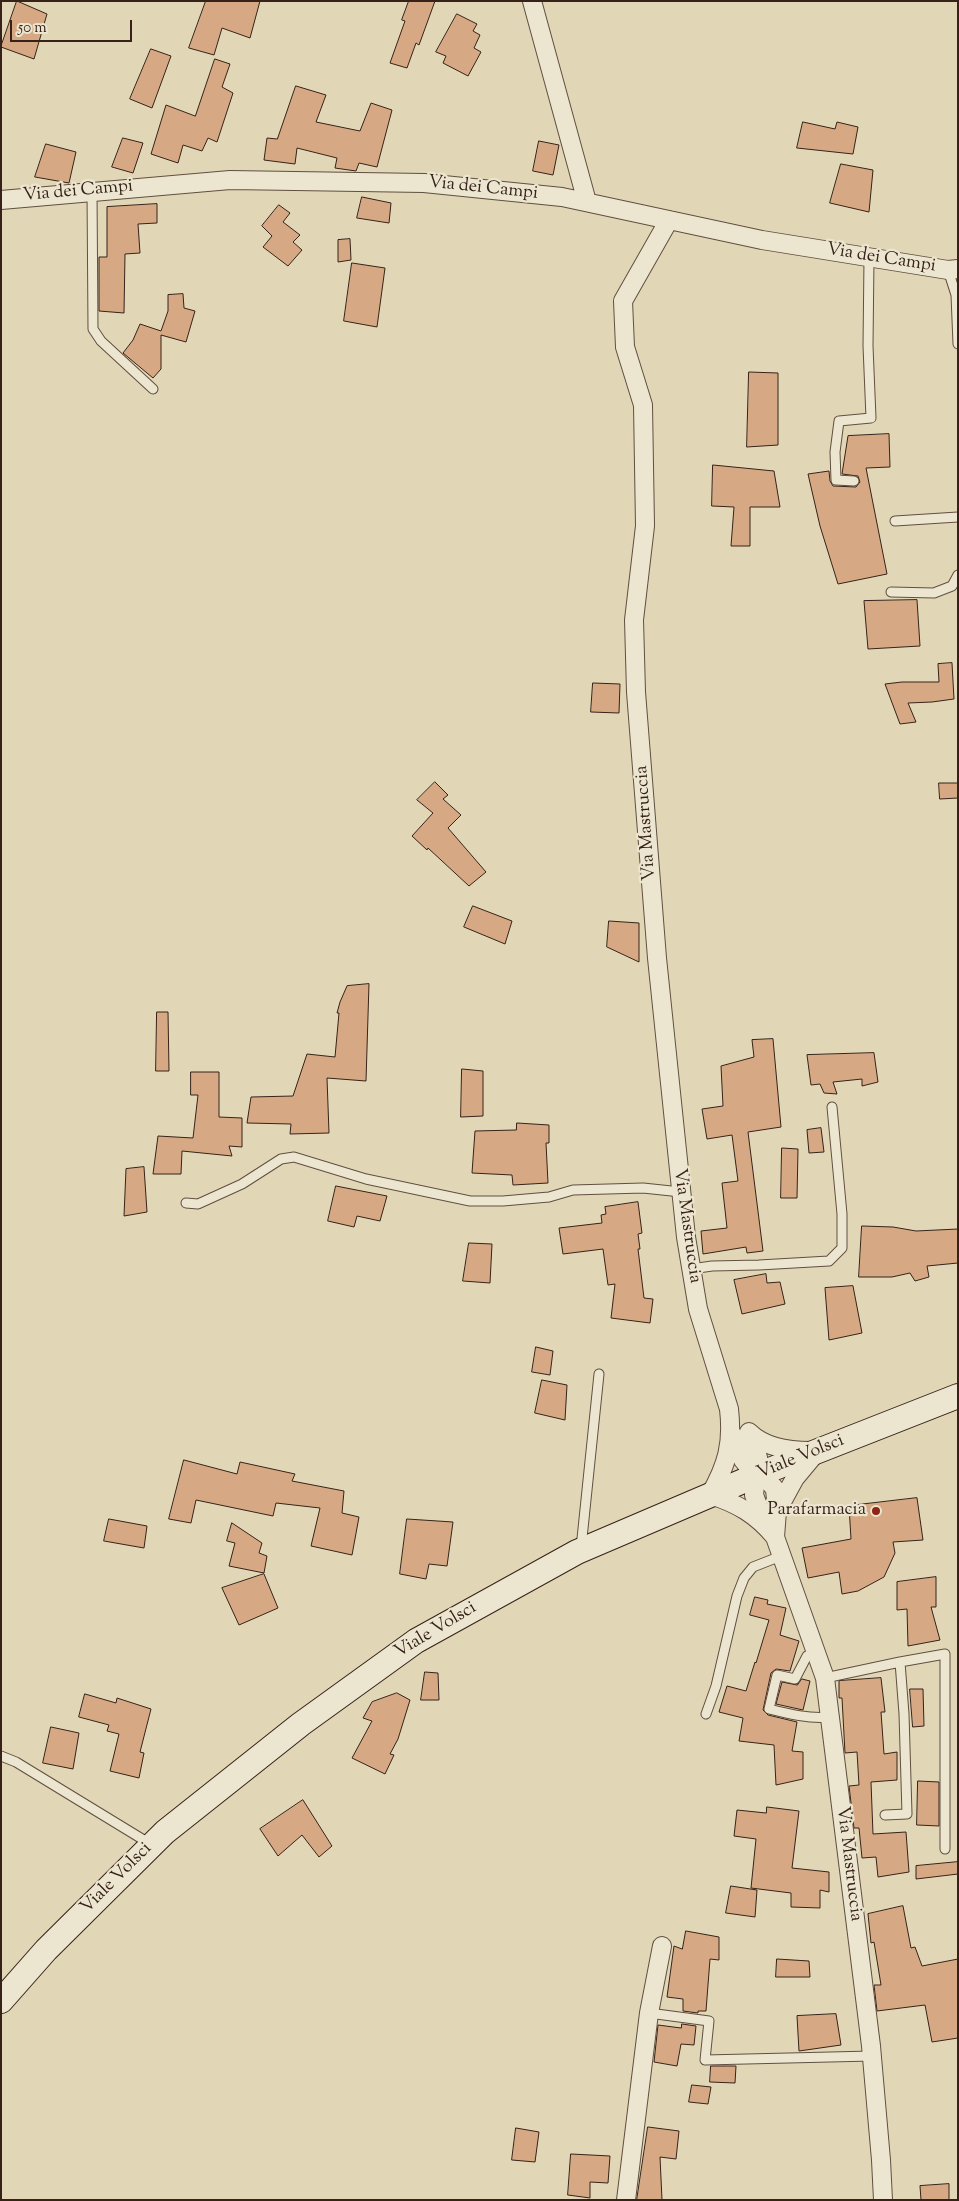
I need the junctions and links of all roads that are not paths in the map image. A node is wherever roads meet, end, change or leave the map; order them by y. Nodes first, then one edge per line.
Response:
1 (532, 1) edge
2 (92, 191) junction
3 (1, 200) edge
4 (587, 202) junction
5 (669, 220) junction
6 (869, 258) junction
7 (953, 270) edge
8 (958, 344) edge
9 (153, 389) dead end
10 (854, 480) dead end
11 (958, 517) edge
12 (895, 521) dead end
13 (958, 575) edge
14 (891, 592) dead end
15 (832, 1107) dead end
16 (681, 1192) junction
17 (186, 1203) dead end
18 (691, 1268) junction
19 (599, 1374) dead end
20 (958, 1396) edge
21 (729, 1409) junction
22 (732, 1434) junction
23 (752, 1435) junction
24 (819, 1450) junction
25 (759, 1474) junction
26 (710, 1495) junction
27 (777, 1511) junction
28 (770, 1531) junction
29 (581, 1551) junction
30 (782, 1556) junction
31 (817, 1651) junction
32 (900, 1662) junction
33 (825, 1678) junction
34 (706, 1714) dead end
35 (830, 1717) junction
36 (1, 1756) edge
37 (885, 1815) dead end
38 (152, 1845) junction
39 (945, 1849) dead end
40 (662, 1946) dead end
41 (1, 2001) edge
42 (649, 2013) junction
43 (872, 2056) junction
44 (626, 2200) edge
45 (882, 2200) edge

1 - 4 street
2 - 3 street, Via dei Campi
2 - 4 street, Via dei Campi
2 - 9 lane
4 - 5 street, Via dei Campi
5 - 6 street, Via dei Campi
5 - 16 street, Via Mastruccia
6 - 7 street, Via dei Campi
6 - 10 lane
7 - 8 lane
11 - 12 lane
13 - 14 lane
15 - 18 lane
16 - 17 lane
16 - 18 street, Via Mastruccia
18 - 21 street, Via Mastruccia
19 - 29 lane
20 - 24 main road, Viale Volsci
21 - 22 street, Via Mastruccia
21 - 23 street
22 - 25 street
22 - 26 street
23 - 24 street
23 - 25 street
24 - 25 main road, Viale Volsci
24 - 27 street
25 - 26 main road, Viale Volsci
25 - 27 street
25 - 28 street, Via Mastruccia
26 - 28 street
26 - 29 main road, Viale Volsci
27 - 28 street
28 - 30 street, Via Mastruccia
29 - 38 main road, Viale Volsci
30 - 31 street, Via Mastruccia
30 - 34 lane
31 - 33 street, Via Mastruccia
31 - 35 lane
32 - 33 lane
32 - 37 lane
32 - 39 lane
33 - 35 street, Via Mastruccia
35 - 43 street, Via Mastruccia
36 - 38 lane
38 - 41 main road, Viale Volsci
40 - 42 street
42 - 43 lane
42 - 44 street
43 - 45 street, Via Mastruccia

